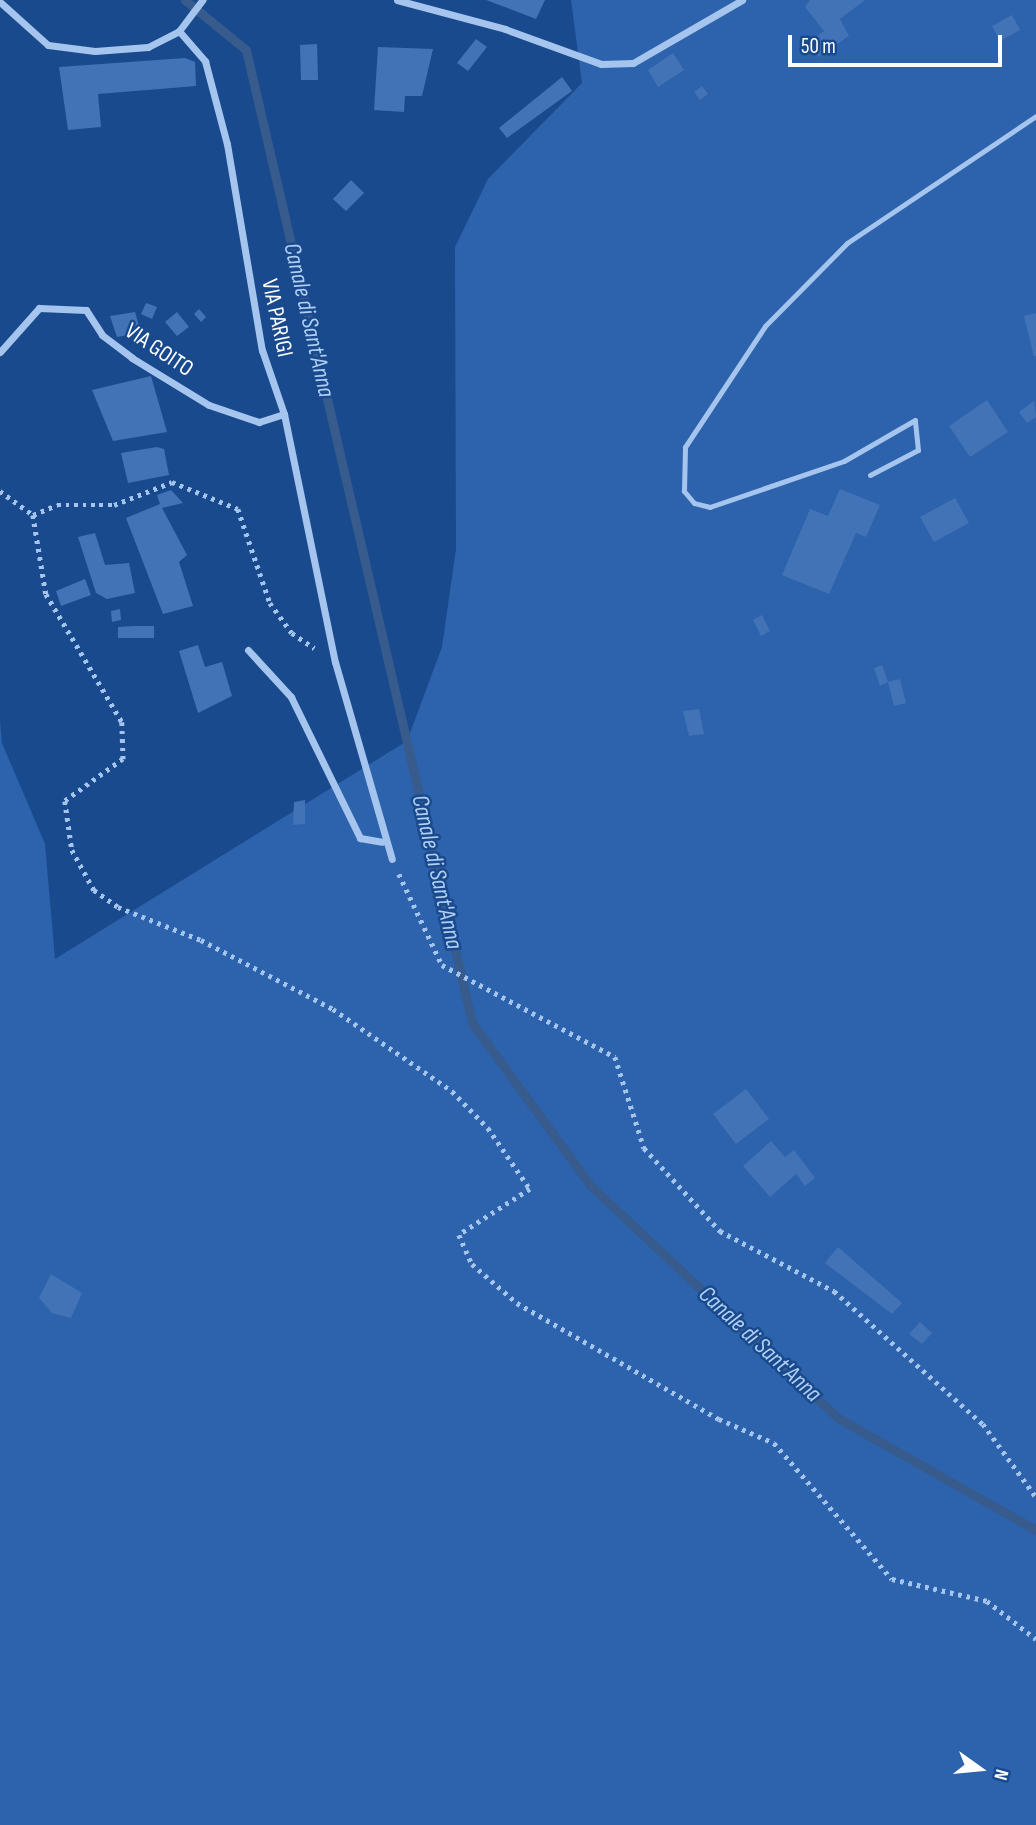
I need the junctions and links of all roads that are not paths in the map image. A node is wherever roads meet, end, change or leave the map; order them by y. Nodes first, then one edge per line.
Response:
1 (202, 0) edge
2 (397, 0) edge
3 (742, 0) edge
4 (0, 2) edge
5 (181, 28) junction
6 (1036, 116) edge
7 (0, 352) edge
8 (284, 414) junction
9 (870, 475) dead end
10 (248, 650) dead end
11 (382, 842) junction
12 (392, 859) road end

1 - 5 street
2 - 3 street
4 - 5 street
5 - 8 street, VIA PARIGI
6 - 9 lane
7 - 8 street, VIA GOITO
8 - 11 street, VIA PARIGI
10 - 11 street
11 - 12 street, VIA PARIGI

